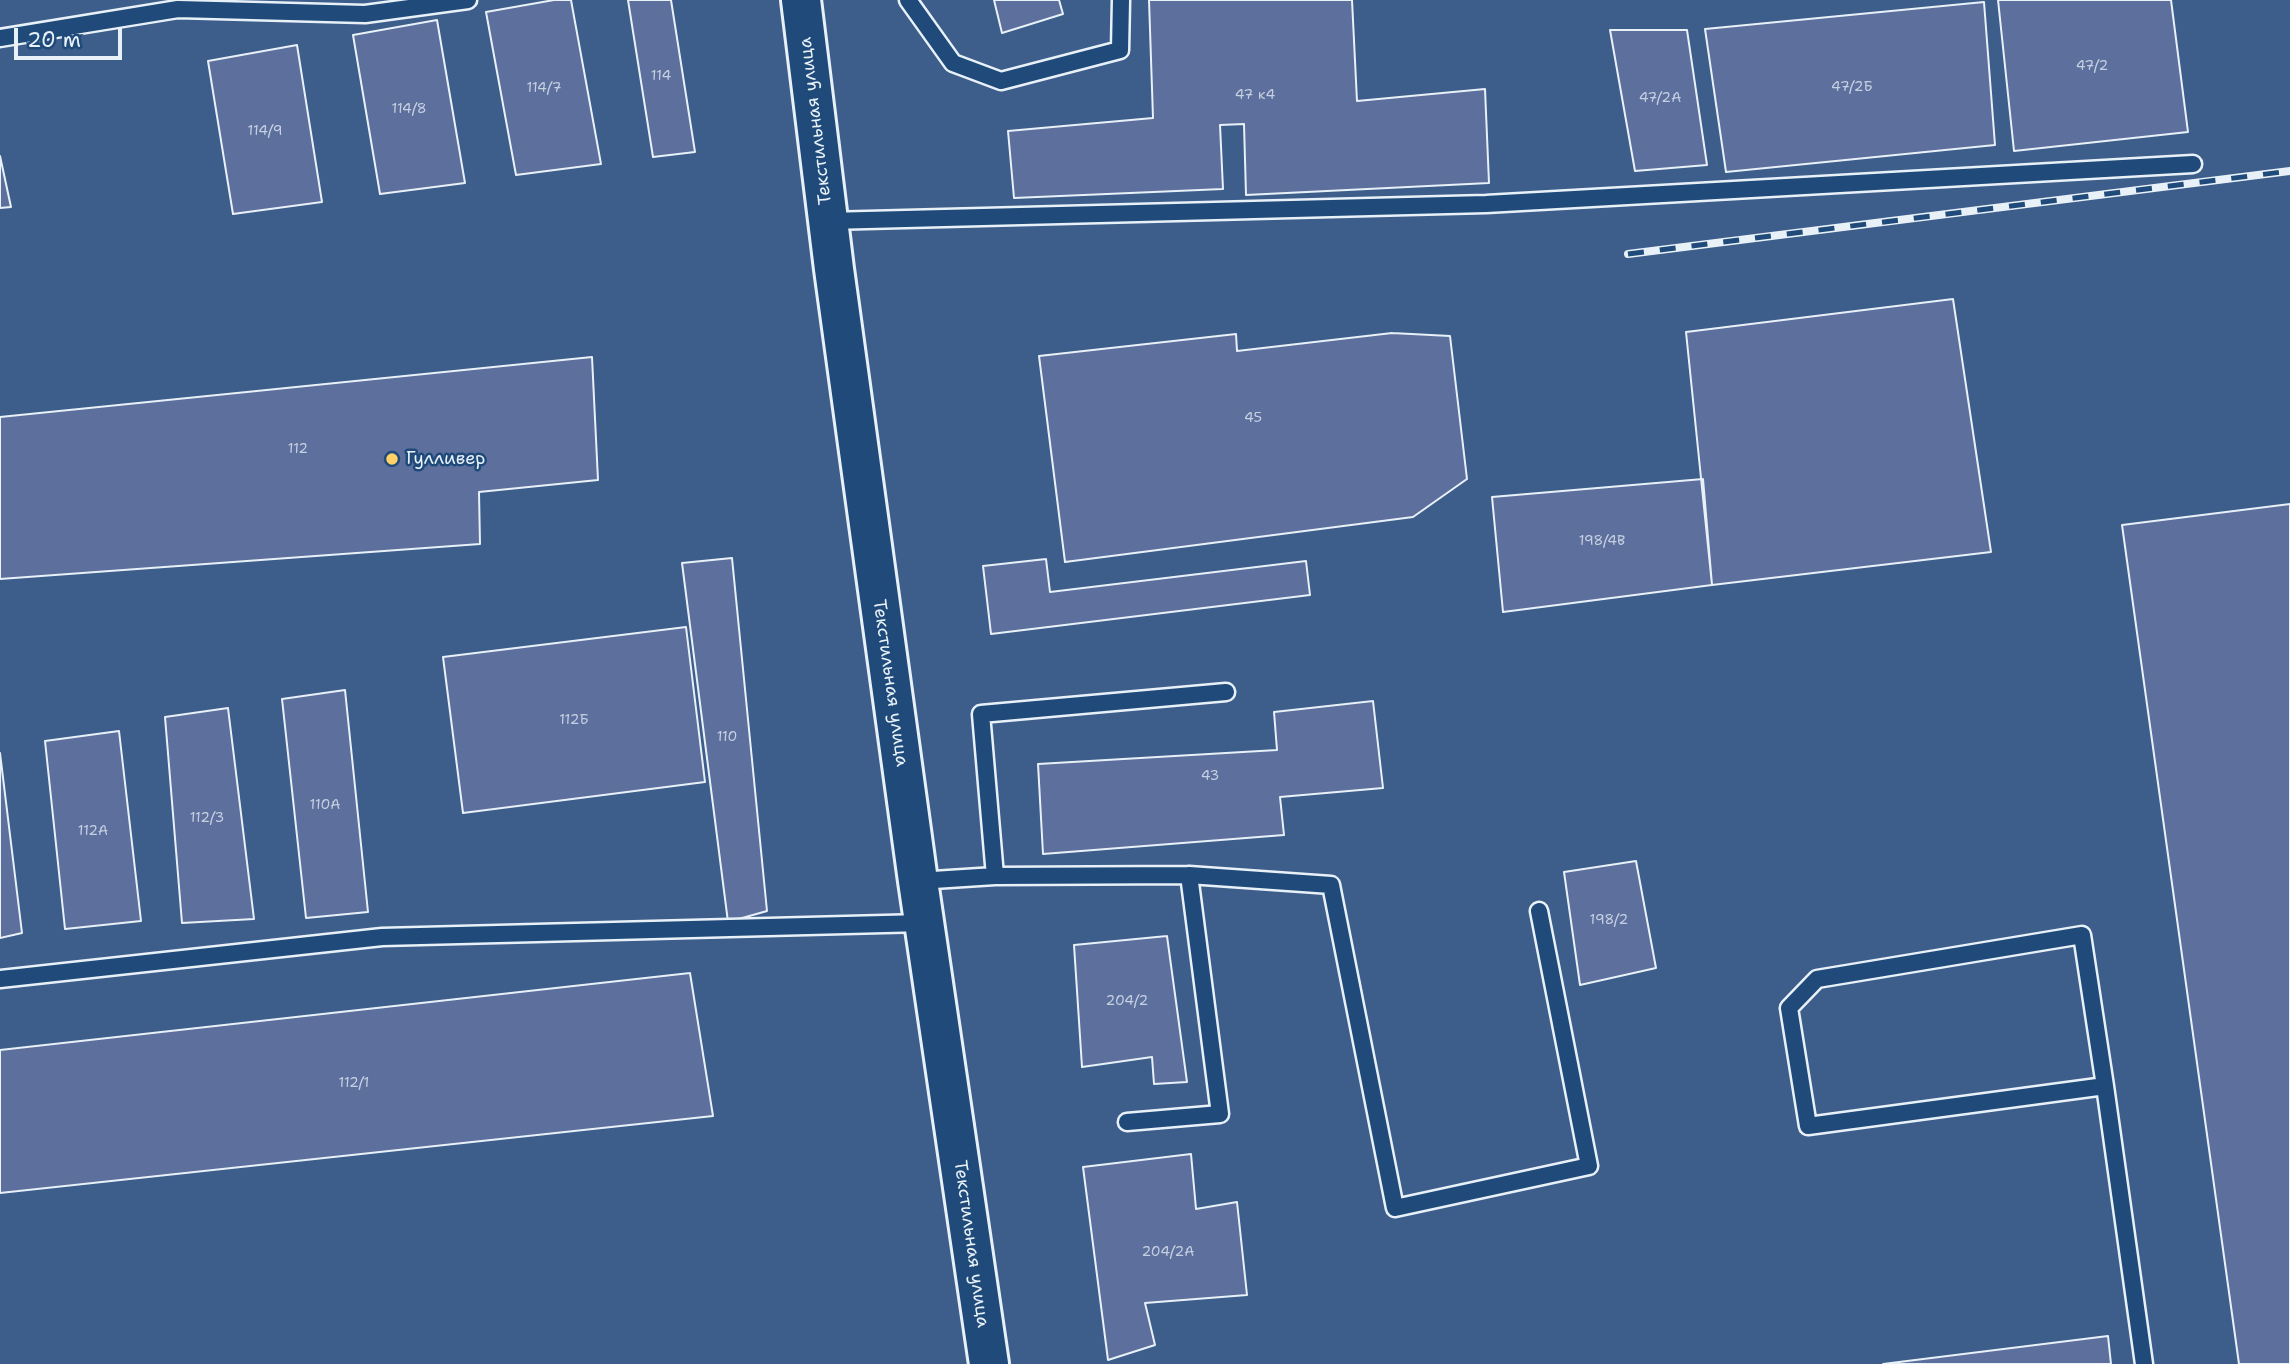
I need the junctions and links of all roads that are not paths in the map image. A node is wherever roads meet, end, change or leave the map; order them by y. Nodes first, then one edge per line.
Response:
1 (468, 0) edge
2 (801, 0) edge
3 (908, 0) edge
4 (1121, 0) edge
5 (0, 38) edge
6 (2193, 164) dead end
7 (828, 221) junction
8 (1226, 692) dead end
9 (995, 876) junction
10 (1189, 876) junction
11 (918, 881) junction
12 (1539, 911) dead end
13 (923, 923) junction
14 (0, 979) edge
15 (2105, 1086) junction
16 (1127, 1122) dead end
17 (989, 1364) edge
18 (2144, 1364) edge

1 - 5 lane
2 - 7 main road, Текстильная улица
3 - 4 lane
6 - 7 lane
7 - 11 main road, Текстильная улица
8 - 9 lane
9 - 10 lane
9 - 11 lane
10 - 12 lane
10 - 16 lane
11 - 13 main road, Текстильная улица
13 - 14 lane
13 - 17 main road, Текстильная улица
15 - 15 lane
15 - 18 lane

